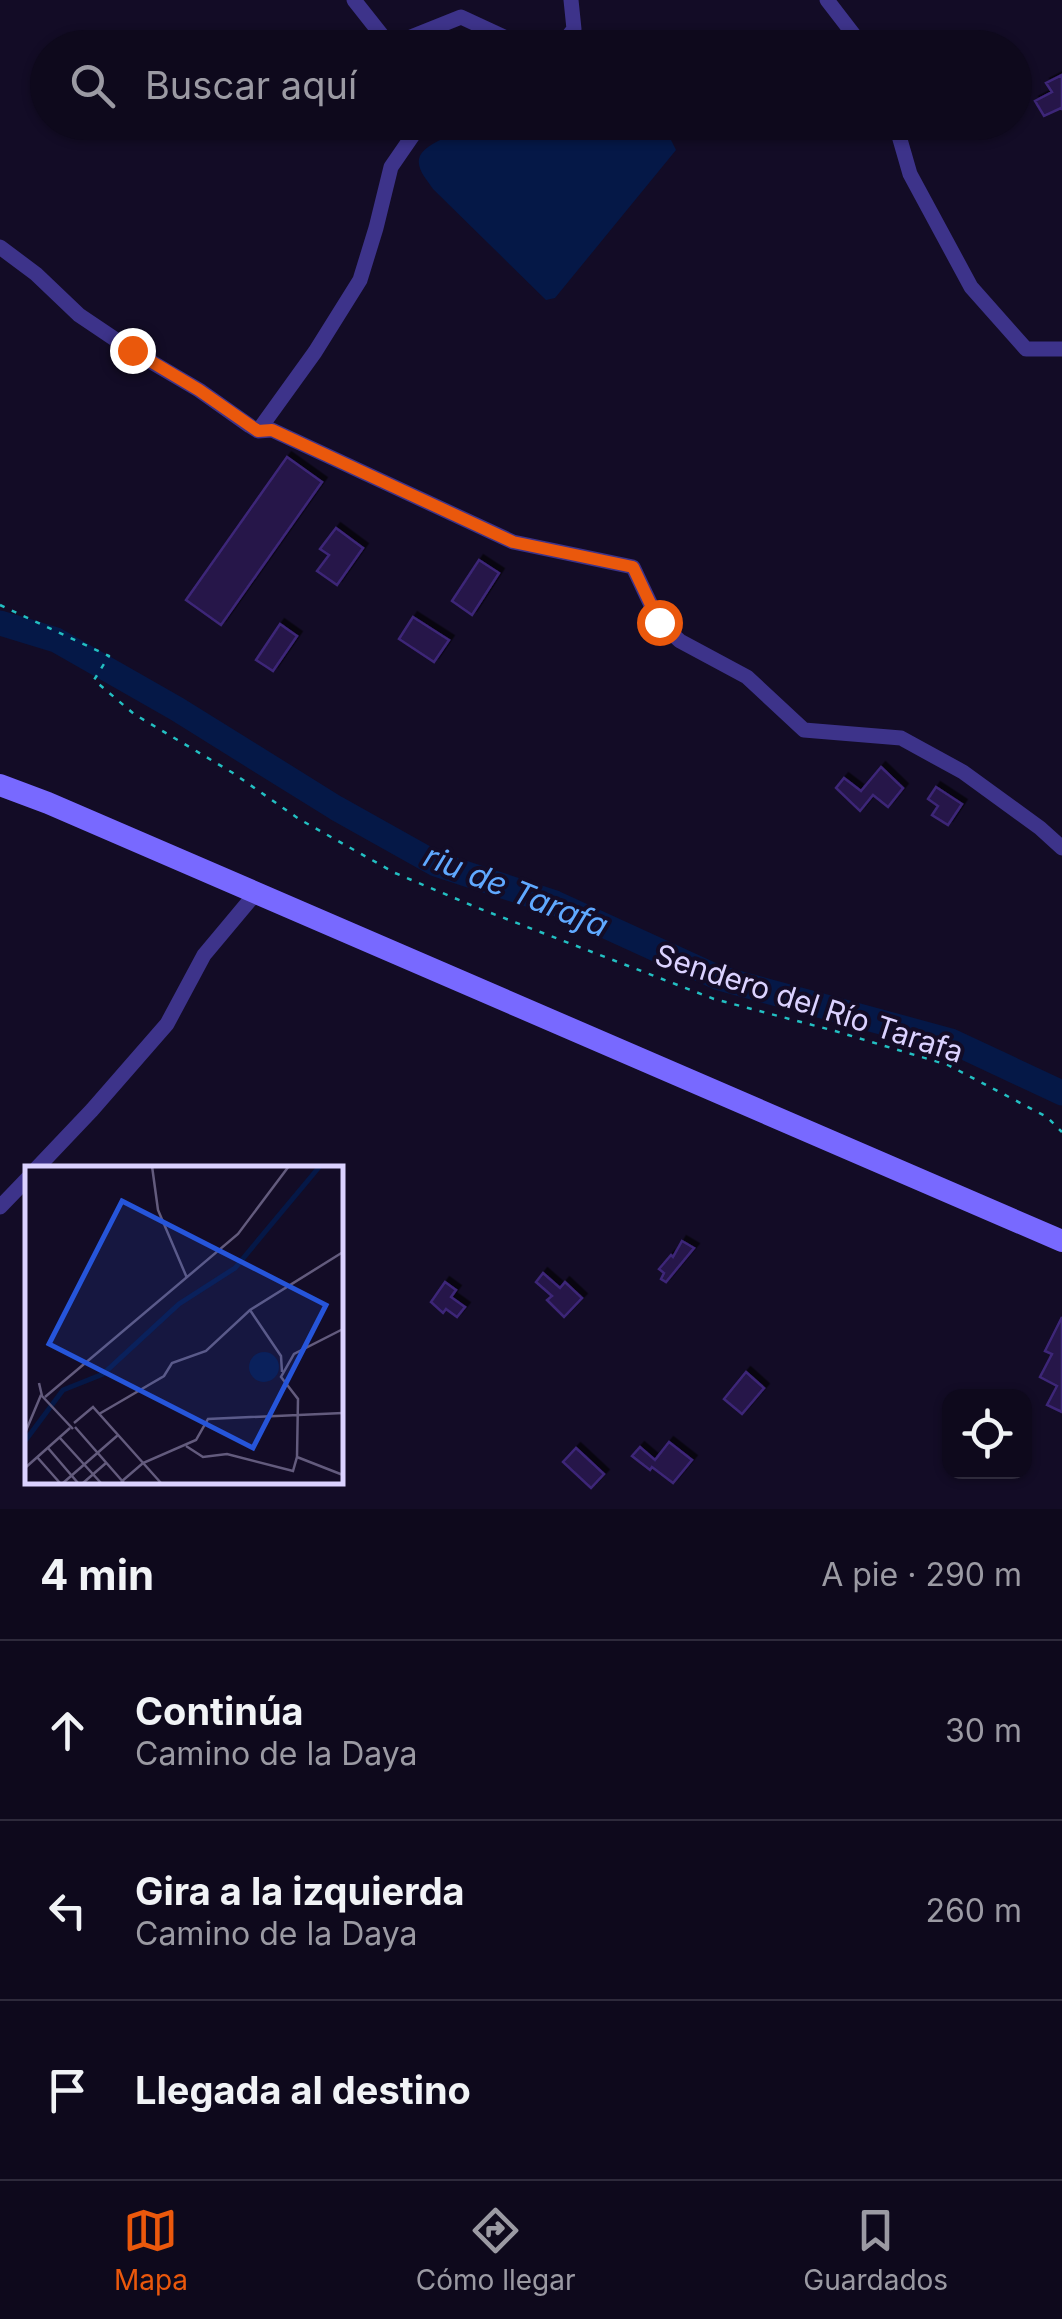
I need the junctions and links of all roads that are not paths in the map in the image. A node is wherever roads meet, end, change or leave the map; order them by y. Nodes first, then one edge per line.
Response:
1 (354, 0) edge
2 (571, 0) edge
3 (827, 0) edge
4 (378, 30) edge
5 (428, 30) edge
6 (489, 30) edge
7 (573, 30) edge
8 (850, 30) edge
9 (410, 140) edge
10 (901, 140) edge
11 (0, 247) edge
12 (1062, 349) edge
13 (258, 431) junction
14 (0, 784) edge
15 (1062, 848) edge
16 (255, 894) junction
17 (39, 1166) edge
18 (25, 1181) edge
19 (0, 1207) edge
20 (1062, 1241) edge

1 - 4 street
2 - 7 street
3 - 8 street
5 - 6 street
9 - 13 street
10 - 12 street
11 - 13 street
13 - 15 street
14 - 16 main road
16 - 17 street
16 - 20 main road
18 - 19 street

